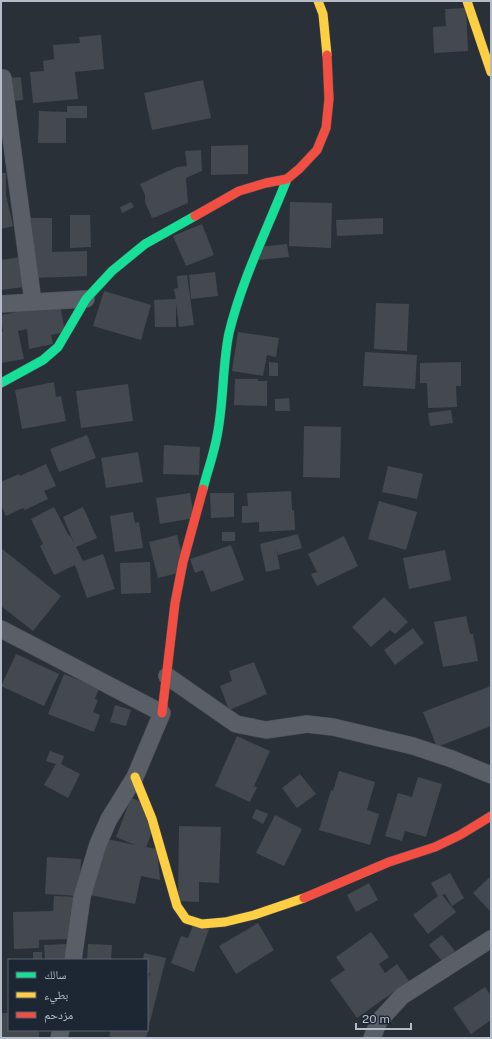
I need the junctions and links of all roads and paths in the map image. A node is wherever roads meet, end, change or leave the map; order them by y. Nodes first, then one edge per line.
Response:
1 (318, 1) edge
2 (467, 1) edge
3 (491, 72) edge
4 (3, 78) dead end
5 (287, 178) junction
6 (86, 299) junction
7 (33, 302) junction
8 (1, 304) edge
9 (1, 383) edge
10 (1, 629) edge
11 (167, 676) junction
12 (162, 713) junction
13 (491, 775) edge
14 (135, 777) junction
15 (491, 816) edge
16 (491, 939) edge
17 (73, 959) edge
18 (372, 1038) edge

1 - 5 street
2 - 3 street
4 - 7 street
5 - 6 street
5 - 11 street
6 - 7 street
6 - 9 street
7 - 8 street
10 - 12 street
11 - 12 street
11 - 13 street
12 - 14 street
14 - 15 street
14 - 17 street
16 - 18 street

